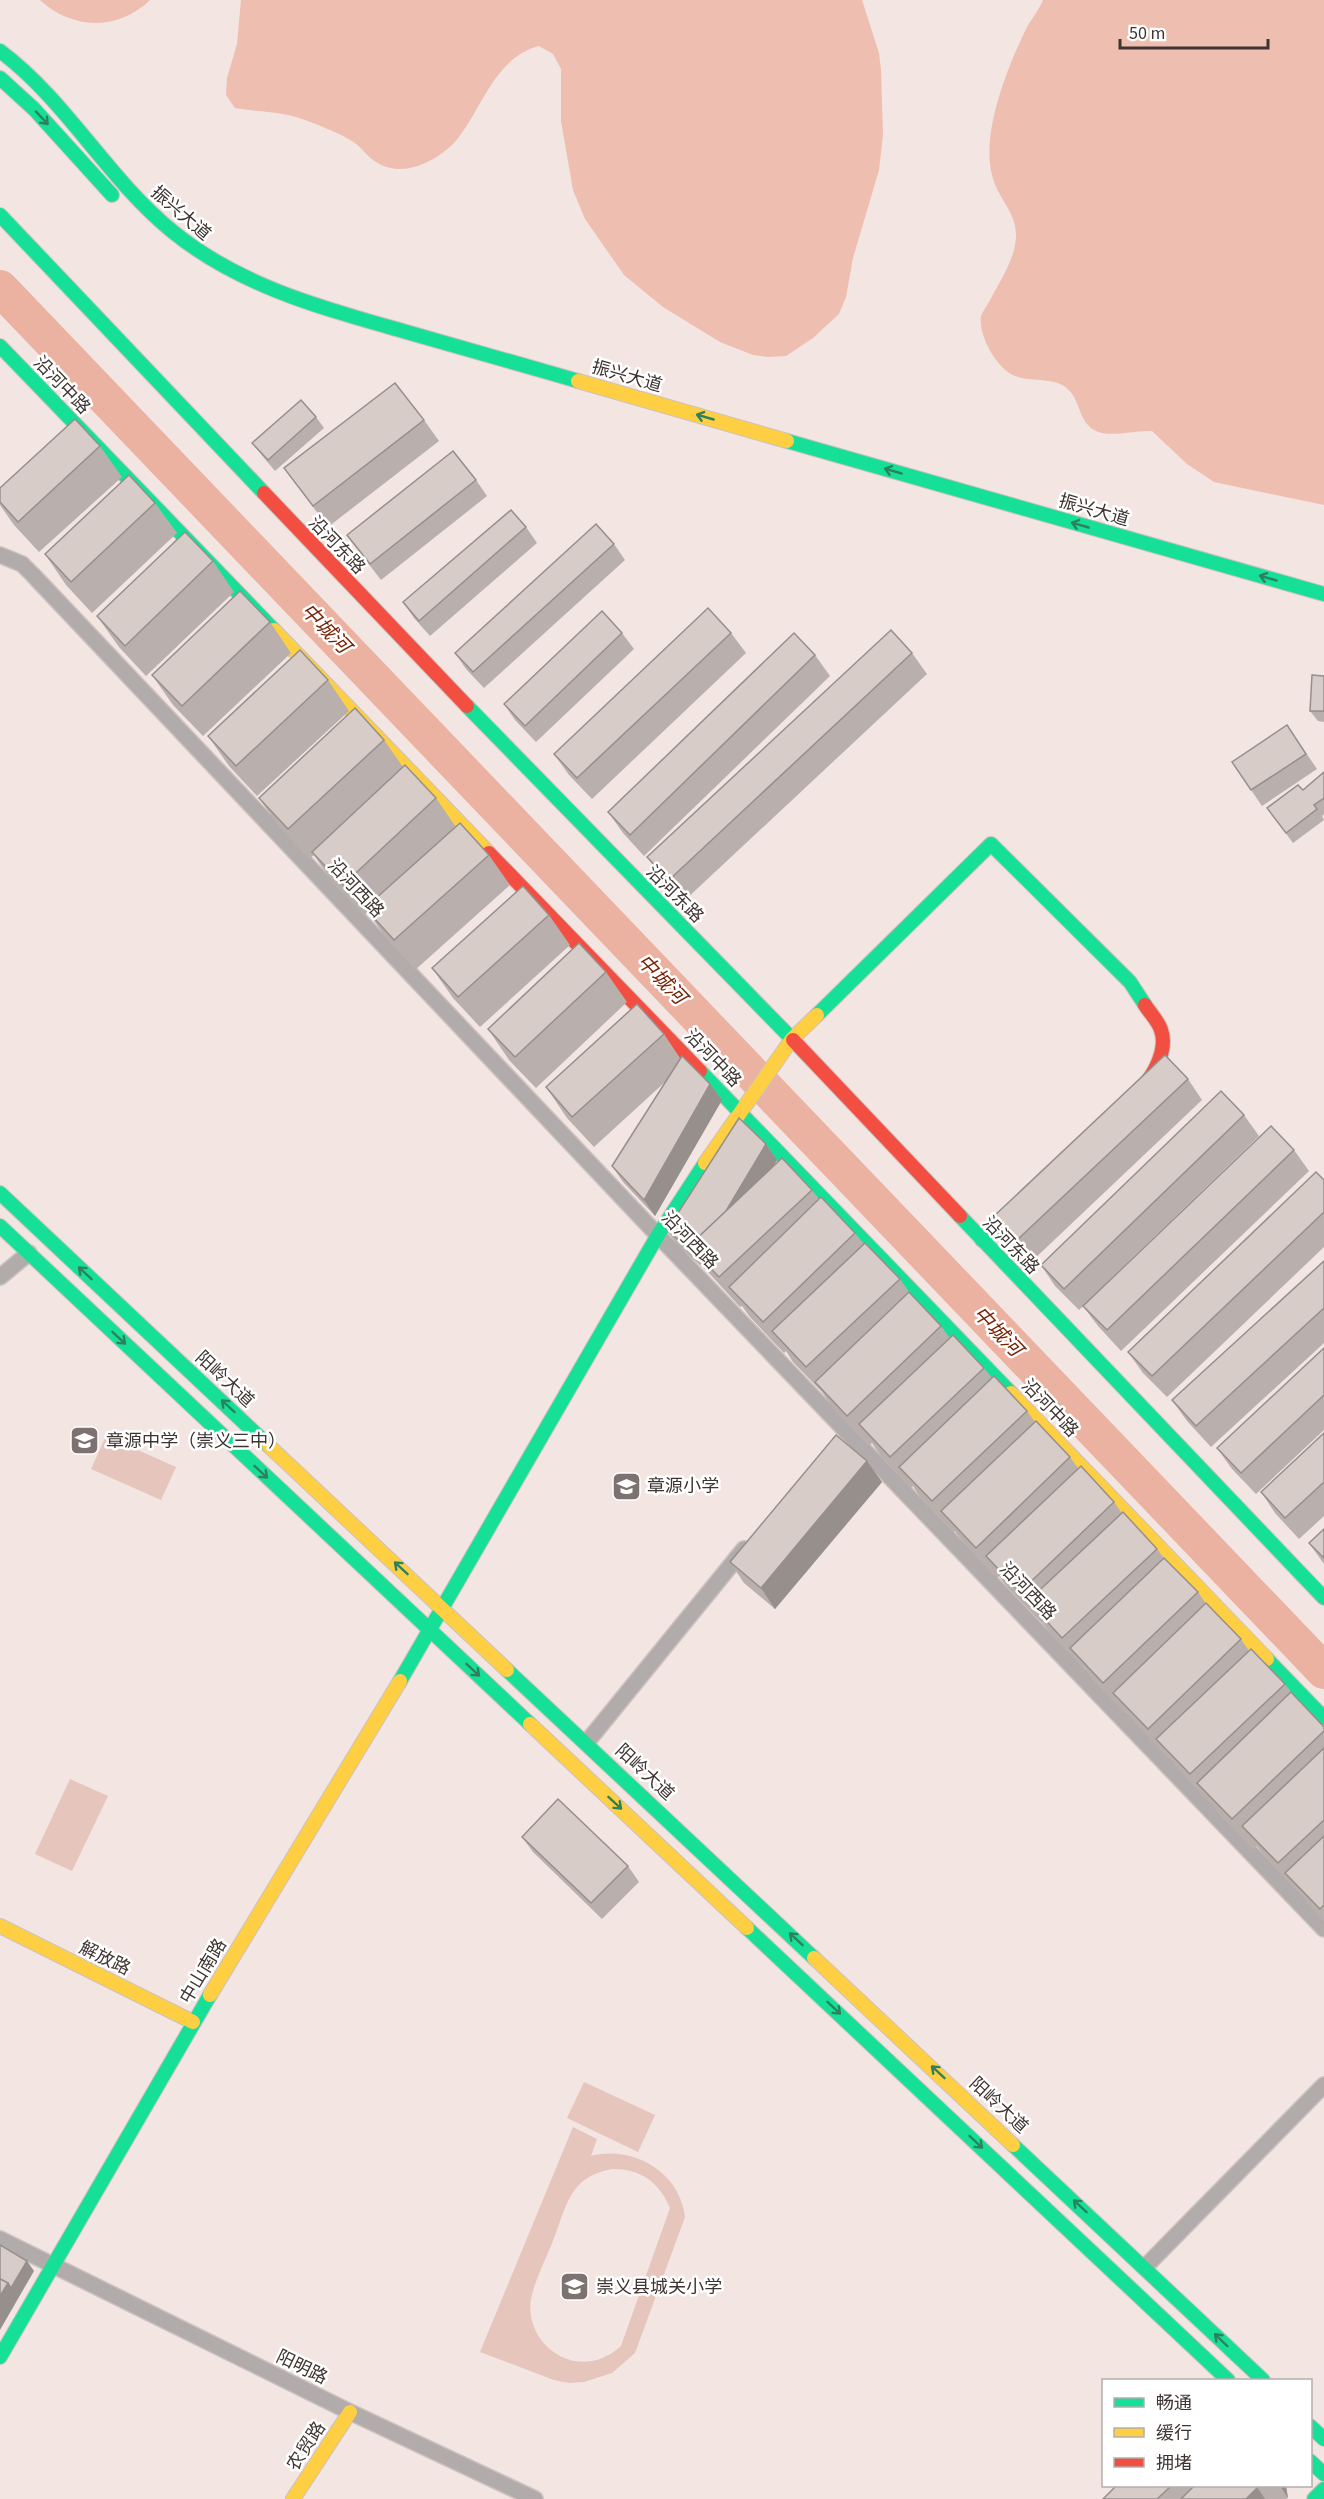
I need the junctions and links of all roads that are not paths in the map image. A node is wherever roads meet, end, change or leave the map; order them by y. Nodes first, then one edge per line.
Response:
1 (0, 51) edge
2 (0, 78) edge
3 (124, 208) dead end
4 (0, 215) edge
5 (350, 331) dead end
6 (0, 346) edge
7 (0, 555) edge
8 (1324, 594) edge
9 (1324, 607) edge
10 (792, 1039) junction
11 (1134, 1095) edge
12 (740, 1112) junction
13 (1032, 1192) edge
14 (0, 1193) edge
15 (0, 1226) edge
16 (658, 1235) junction
17 (982, 1240) junction
18 (29, 1253) junction
19 (0, 1277) edge
20 (753, 1537) edge
21 (1324, 1598) edge
22 (444, 1608) junction
23 (430, 1630) junction
24 (1324, 1718) edge
25 (587, 1742) junction
26 (0, 1926) edge
27 (1324, 1929) edge
28 (193, 2022) junction
29 (1324, 2085) edge
30 (0, 2239) edge
31 (53, 2266) junction
32 (1145, 2266) junction
33 (0, 2356) edge
34 (1227, 2379) edge
35 (1262, 2379) edge
36 (350, 2412) junction
37 (1312, 2427) edge
38 (1324, 2439) edge
39 (1312, 2462) edge
40 (1324, 2474) edge
41 (1324, 2489) edge
42 (293, 2499) edge
43 (535, 2499) edge
44 (1314, 2499) edge

8 -> 1 street, 振兴大道
2 -> 3 street, 振兴大道
4 - 10 street, 沿河东路
5 - 9 street, 振兴大道
6 - 12 street, 沿河中路
7 - 16 street, 沿河西路
10 - 11 street, 中山南路
10 - 12 street, 中山南路
10 - 17 street, 沿河东路
12 - 16 street, 中山南路
12 - 24 street, 沿河中路
13 - 17 street
22 -> 14 street, 阳岭大道
15 - 18 street
16 - 22 street, 中山南路
16 - 27 street, 沿河西路
17 - 21 street, 沿河东路
18 - 19 street
18 -> 23 street
20 - 25 street
22 - 23 street, 中山南路
22 - 25 street, 阳岭大道
23 - 28 street, 中山南路
23 -> 34 street
32 -> 25 street, 阳岭大道
26 - 28 street, 解放路
28 - 31 street, 中山南路
29 - 32 street
30 - 31 street, 阳明路
31 - 33 street, 中山南路
31 - 36 street, 阳明路
35 -> 32 street, 阳岭大道
36 - 42 street, 农贸路
36 - 43 street, 阳明路
37 - 38 street
39 - 40 street
41 - 44 street

